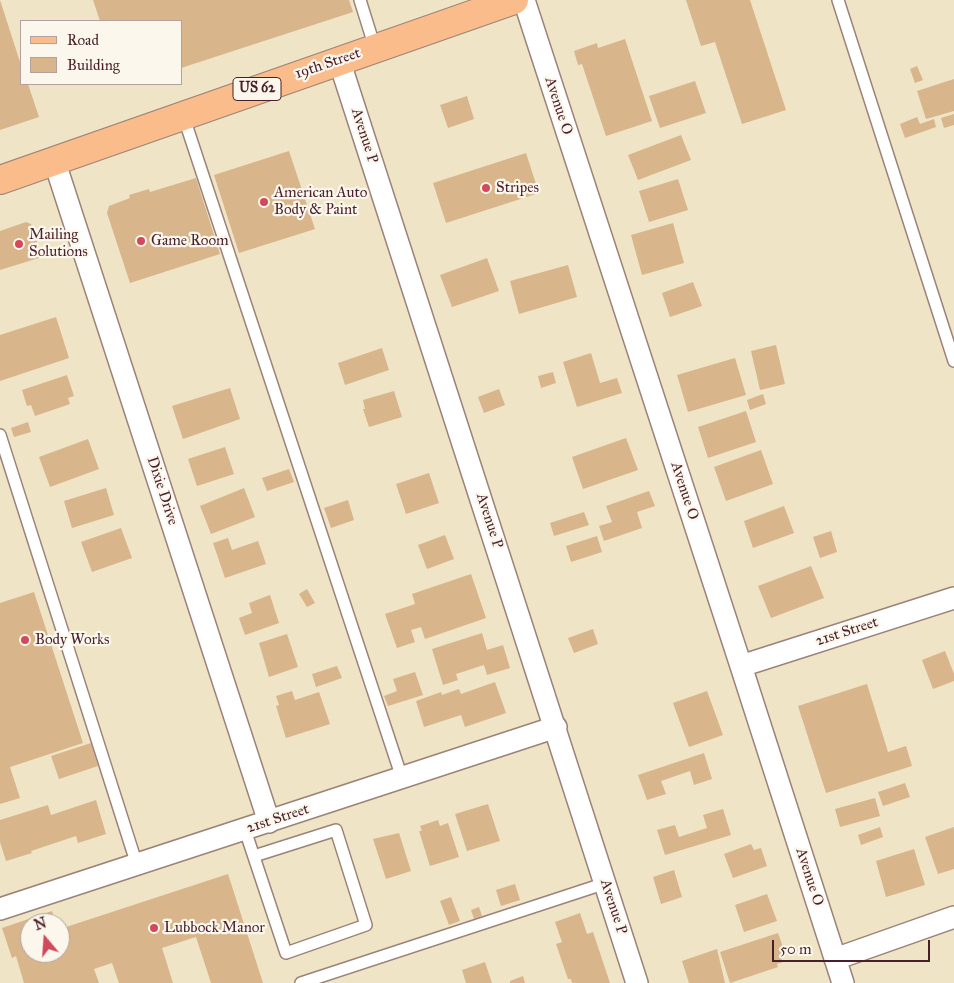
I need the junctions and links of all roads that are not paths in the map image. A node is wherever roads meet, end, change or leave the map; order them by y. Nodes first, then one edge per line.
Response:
1 (360, 0) edge
2 (514, 0) edge
3 (524, 0) edge
4 (838, 0) edge
5 (375, 48) junction
6 (339, 60) junction
7 (183, 115) junction
8 (54, 160) junction
9 (0, 180) edge
10 (954, 361) edge
11 (0, 435) edge
12 (954, 598) edge
13 (741, 666) junction
14 (556, 728) junction
15 (402, 778) junction
16 (269, 822) junction
17 (245, 830) junction
18 (254, 856) junction
19 (137, 865) junction
20 (606, 884) junction
21 (0, 909) edge
22 (954, 917) edge
23 (835, 959) junction
24 (301, 983) edge
25 (637, 983) edge
26 (843, 983) edge

1 - 5 lane
2 - 5 main road, 19th Street / US 62
3 - 13 street, Avenue O
4 - 10 lane
5 - 6 main road, 19th Street / US 62
6 - 7 main road, 19th Street / US 62
6 - 14 street, Avenue P
7 - 8 main road, 19th Street / US 62
7 - 15 lane
8 - 9 main road, 19th Street / US 62
8 - 16 street, Dixie Drive
11 - 19 lane
12 - 13 street, 21st Street
13 - 23 street, Avenue O
14 - 15 street, 21st Street
14 - 20 street, Avenue P
15 - 16 street, 21st Street
16 - 17 street, 21st Street
17 - 18 lane
17 - 19 street, 21st Street
18 - 18 lane
19 - 21 street, 21st Street
20 - 24 lane
20 - 25 street, Avenue P
22 - 23 street
23 - 26 street, Avenue O

